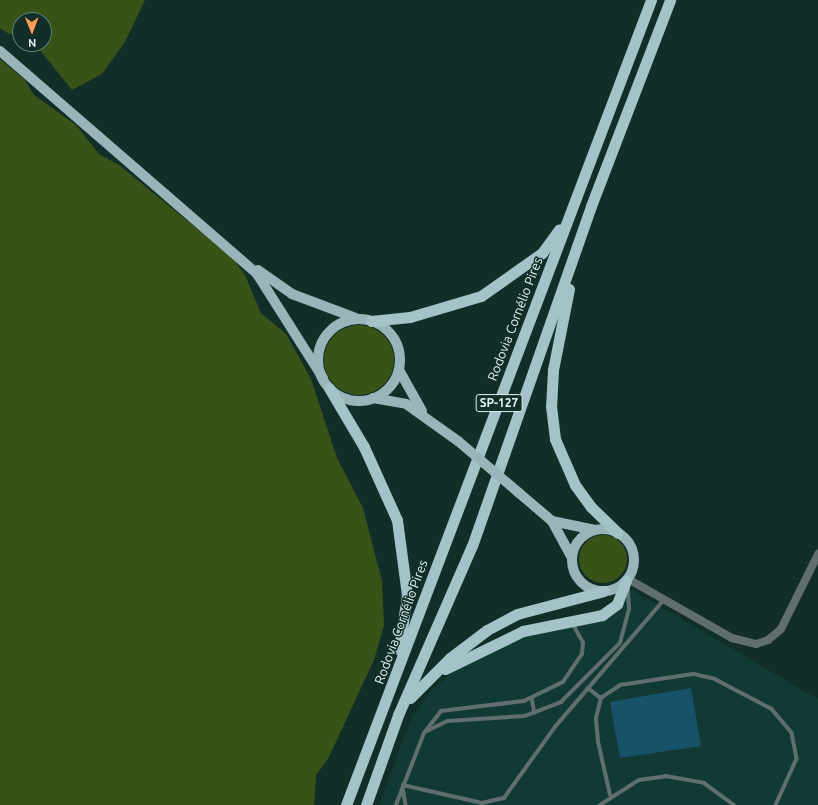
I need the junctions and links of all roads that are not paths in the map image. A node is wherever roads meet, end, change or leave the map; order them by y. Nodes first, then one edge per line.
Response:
1 (651, 0) edge
2 (670, 0) edge
3 (0, 51) edge
4 (578, 192) junction
5 (577, 248) junction
6 (237, 254) junction
7 (359, 319) junction
8 (372, 321) junction
9 (399, 370) junction
10 (322, 378) junction
11 (329, 388) junction
12 (373, 398) junction
13 (424, 414) junction
14 (552, 521) junction
15 (597, 530) junction
16 (618, 533) junction
17 (818, 554) edge
18 (572, 560) junction
19 (627, 580) junction
20 (604, 591) junction
21 (665, 600) junction
22 (571, 622) junction
23 (620, 643) junction
24 (624, 646) junction
25 (424, 682) junction
26 (588, 688) junction
27 (532, 698) junction
28 (601, 698) junction
29 (385, 706) junction
30 (535, 713) junction
31 (398, 715) junction
32 (424, 733) junction
33 (403, 786) junction
34 (610, 795) junction
35 (496, 803) edge
36 (346, 805) edge
37 (366, 805) edge
38 (396, 805) edge
39 (406, 805) edge
40 (600, 805) edge
41 (734, 805) edge
42 (776, 805) edge

1 - 4 highway, Rodovia Cornélio Pires / SP-127
2 - 5 highway, SP-127
3 - 6 main road
4 - 8 highway
4 - 29 highway, Rodovia Cornélio Pires / SP-127
5 - 16 highway
5 - 31 highway, SP-127
6 - 7 main road
6 - 10 main road
7 - 8 main road
7 - 10 main road
8 - 9 main road
9 - 12 main road
9 - 13 main road
10 - 11 main road
11 - 12 main road
11 - 29 highway
12 - 13 main road
13 - 14 main road, bridge
14 - 15 main road
14 - 18 main road
15 - 16 main road
15 - 18 main road
16 - 19 main road
17 - 21 street
18 - 20 main road
19 - 20 main road
19 - 21 street
19 - 22 highway
19 - 23 lane
20 - 25 highway
21 - 24 lane
22 - 25 highway
22 - 27 lane
23 - 24 lane
23 - 30 lane
24 - 26 lane
25 - 31 highway
26 - 28 lane
26 - 35 lane
27 - 30 lane
27 - 32 lane
28 - 34 lane
28 - 42 lane
29 - 36 highway, Rodovia Cornélio Pires / SP-127
30 - 32 lane
31 - 37 highway, SP-127
32 - 33 lane
33 - 35 lane
33 - 38 lane
33 - 39 lane
34 - 40 lane
34 - 41 lane

